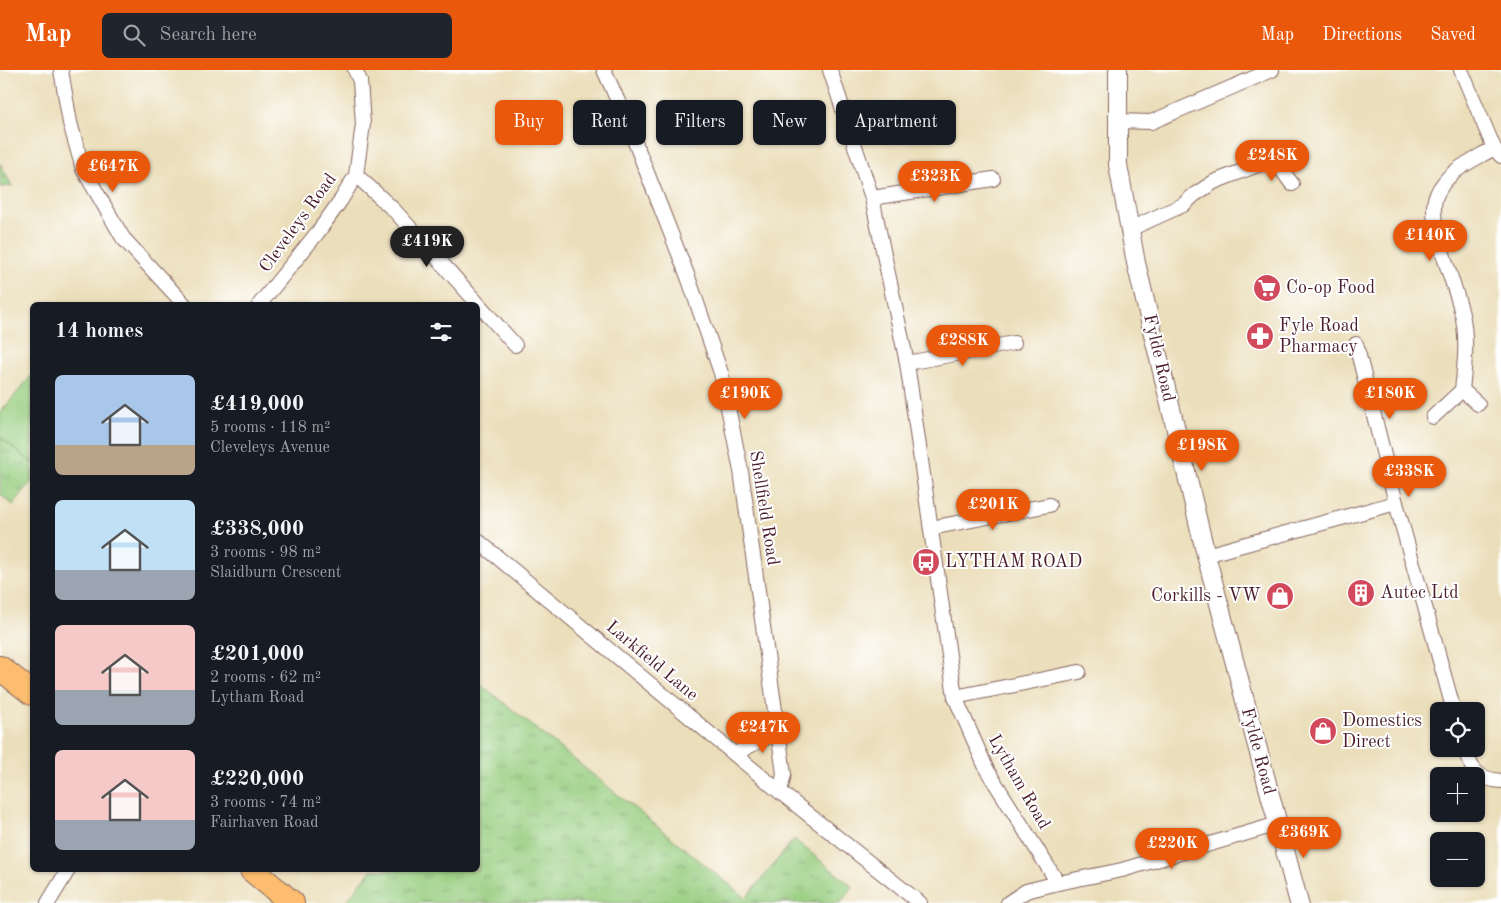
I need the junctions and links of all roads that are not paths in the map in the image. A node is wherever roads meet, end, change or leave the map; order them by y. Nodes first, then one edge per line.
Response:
1 (61, 70) edge
2 (355, 70) edge
3 (604, 70) edge
4 (830, 70) edge
5 (1118, 70) edge
6 (1272, 70) edge
7 (1461, 70) edge
8 (1118, 121) junction
9 (1498, 152) edge
10 (356, 175) junction
11 (993, 179) dead end
12 (1292, 184) dead end
13 (872, 198) junction
14 (1130, 229) junction
15 (182, 302) edge
16 (261, 302) edge
17 (476, 302) edge
18 (480, 306) edge
19 (1014, 343) dead end
20 (1356, 344) dead end
21 (515, 345) dead end
22 (907, 363) junction
23 (1462, 390) junction
24 (1478, 404) dead end
25 (1433, 417) dead end
26 (1396, 503) junction
27 (1049, 506) dead end
28 (931, 528) junction
29 (480, 543) edge
30 (1206, 555) junction
31 (0, 668) edge
32 (1080, 672) dead end
33 (30, 691) edge
34 (955, 697) junction
35 (1451, 702) edge
36 (778, 730) junction
37 (735, 754) junction
38 (1467, 757) edge
39 (1501, 781) edge
40 (780, 792) junction
41 (1278, 824) junction
42 (67, 872) edge
43 (254, 872) edge
44 (1058, 883) junction
45 (48, 903) edge
46 (292, 903) edge
47 (920, 903) edge
48 (1008, 903) edge
49 (1299, 903) edge

1 - 15 street
2 - 10 street, Cleveleys Road
3 - 36 street, Shellfield Road
4 - 13 street, Lytham Road
5 - 8 street, Fylde Road
6 - 8 street
7 - 9 street
8 - 14 street, Fylde Road
9 - 23 street
10 - 16 street, Cleveleys Road
10 - 17 street
11 - 13 street
12 - 14 street
13 - 22 street, Lytham Road
14 - 30 street, Fylde Road
18 - 21 street
19 - 22 street
20 - 26 street
22 - 28 street, Lytham Road
23 - 24 street
23 - 25 street
26 - 30 street
26 - 35 street
27 - 28 street
28 - 34 street, Lytham Road
29 - 37 street, Larkfield Lane
30 - 41 street, Fylde Road
31 - 33 highway
32 - 34 street
34 - 44 street, Lytham Road
36 - 37 street
36 - 40 street, Shellfield Road
37 - 40 street, Larkfield Lane
38 - 39 street
40 - 47 street, Larkfield Lane
41 - 44 street
41 - 49 street, Fylde Road
42 - 45 street
43 - 46 highway
44 - 48 street

